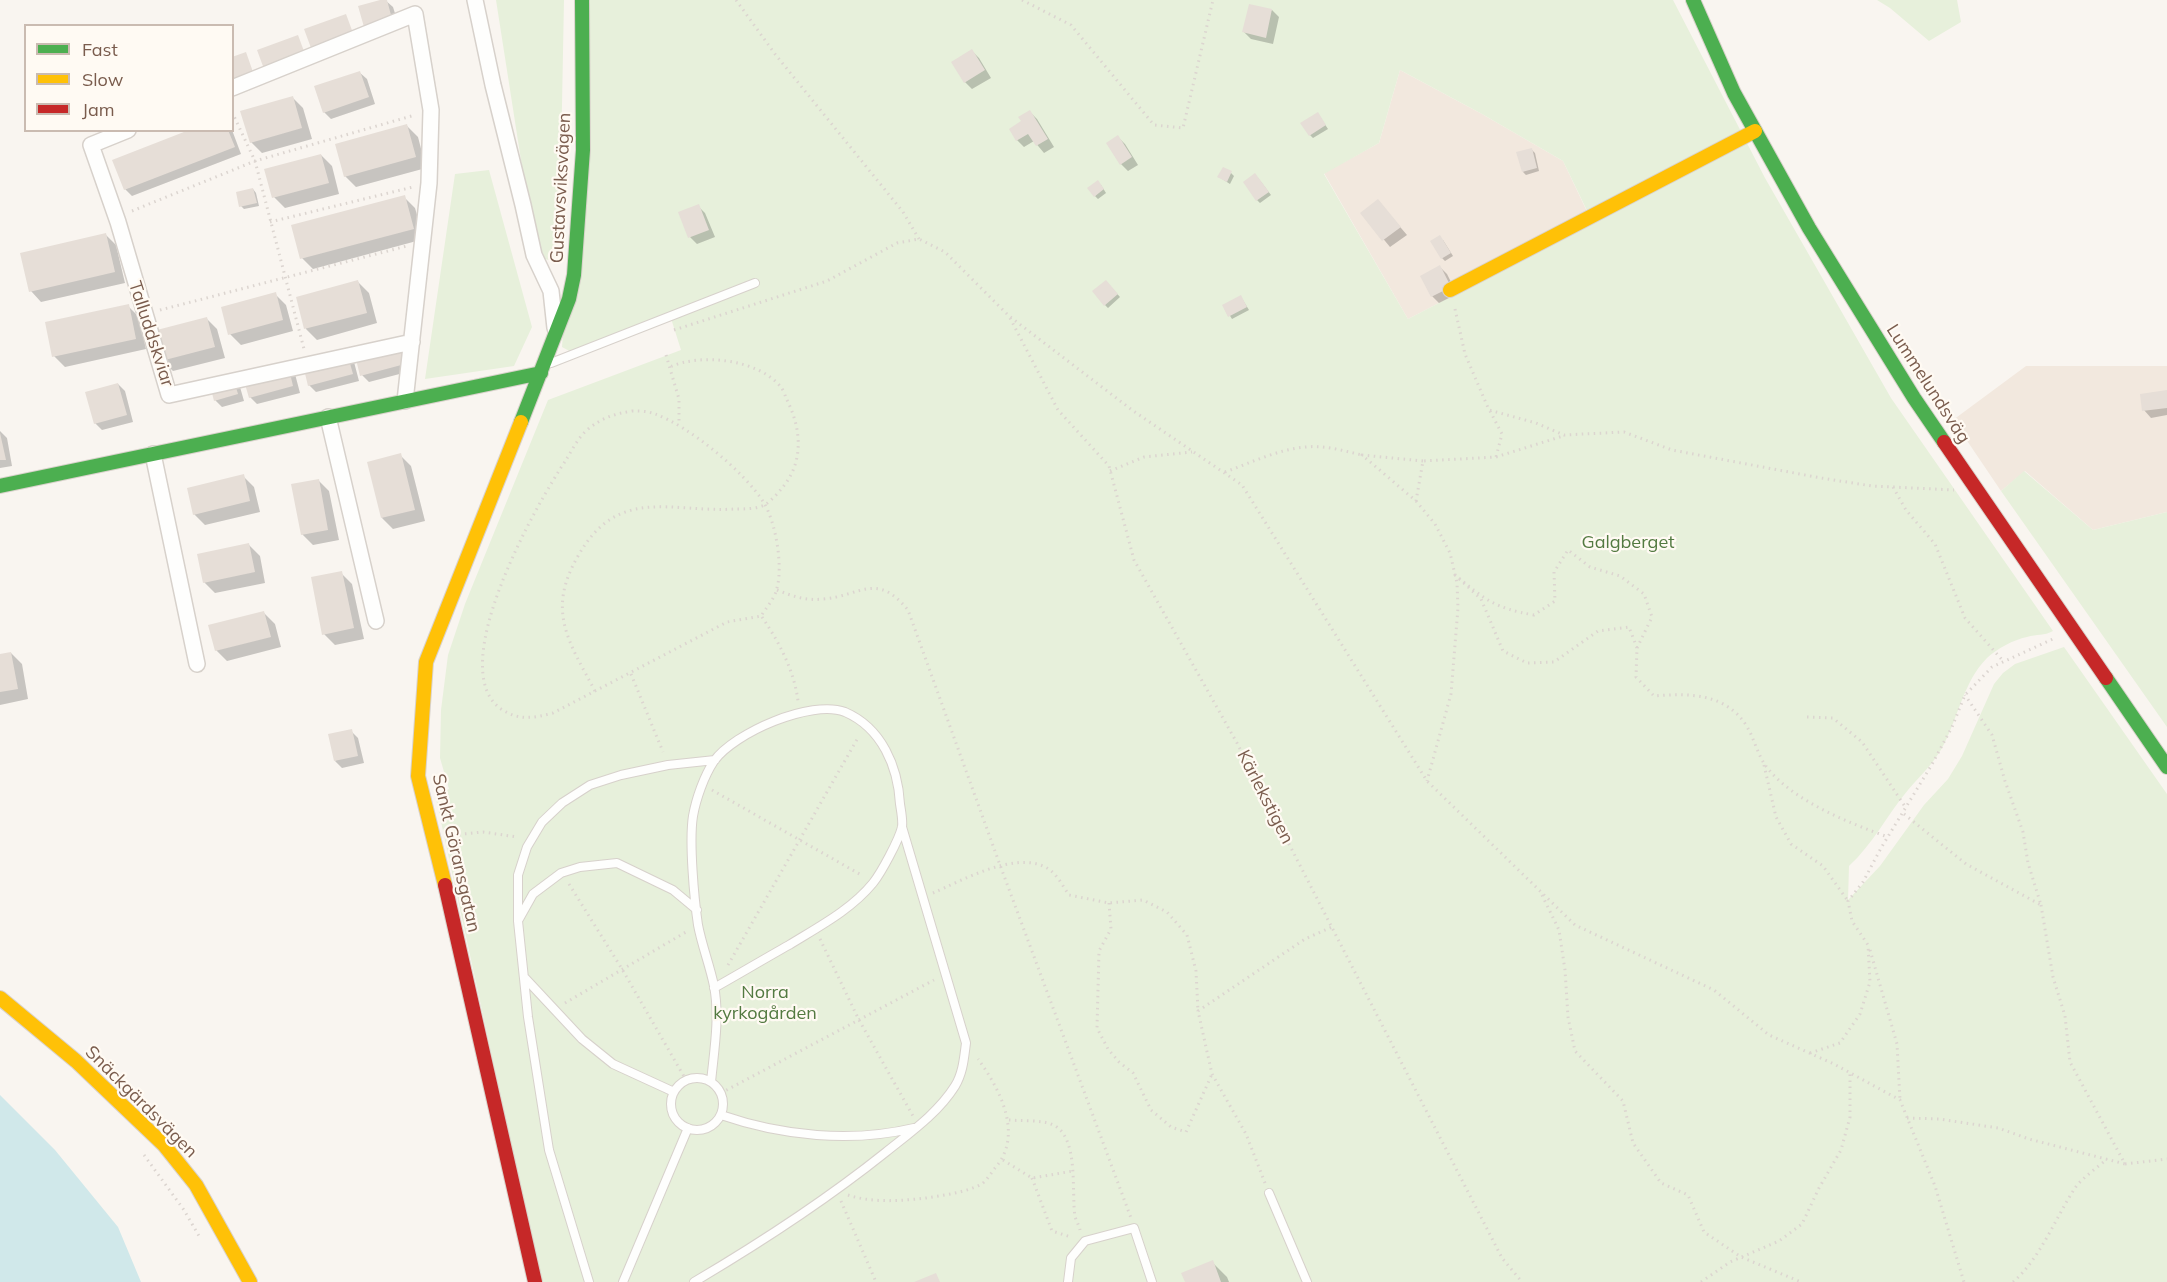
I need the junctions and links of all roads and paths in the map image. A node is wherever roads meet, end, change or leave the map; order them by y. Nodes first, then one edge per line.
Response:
1 (475, 0) edge
2 (582, 0) edge
3 (736, 0) edge
4 (1022, 0) edge
5 (1213, 0) edge
6 (1693, 0) edge
7 (234, 87) edge
8 (431, 110) junction
9 (234, 116) edge
10 (1755, 131) junction
11 (123, 132) edge
12 (255, 161) junction
13 (429, 183) junction
14 (116, 218) junction
15 (270, 222) junction
16 (919, 239) junction
17 (423, 242) junction
18 (284, 278) junction
19 (755, 283) dead end
20 (1450, 290) joint
21 (145, 314) junction
22 (1009, 316) junction
23 (669, 332) dead end
24 (555, 337) junction
25 (412, 342) junction
26 (666, 355) dead end
27 (308, 365) junction
28 (670, 367) junction
29 (542, 369) junction
30 (405, 401) junction
31 (1490, 410) junction
32 (328, 417) junction
33 (679, 425) junction
34 (1564, 435) junction
35 (1193, 452) junction
36 (153, 454) junction
37 (1362, 455) junction
38 (1496, 457) junction
39 (1423, 461) junction
40 (1110, 471) junction
41 (1224, 472) junction
42 (0, 486) edge
43 (1893, 487) junction
44 (1964, 491) dead end
45 (1416, 501) junction
46 (765, 505) junction
47 (1455, 575) junction
48 (777, 590) junction
49 (761, 616) junction
50 (376, 621) dead end
51 (2062, 634) dead end
52 (1637, 648) junction
53 (2004, 662) junction
54 (197, 664) dead end
55 (631, 674) junction
56 (595, 691) junction
57 (1965, 695) junction
58 (799, 712) junction
59 (1807, 717) dead end
60 (866, 724) junction
61 (715, 760) junction
62 (1764, 762) junction
63 (668, 765) junction
64 (2167, 767) edge
65 (1427, 781) junction
66 (703, 785) junction
67 (1906, 808) junction
68 (1903, 813) junction
69 (902, 827) junction
70 (1888, 837) junction
71 (433, 838) junction
72 (799, 840) junction
73 (527, 847) junction
74 (1000, 866) junction
75 (561, 873) junction
76 (874, 882) junction
77 (1541, 893) junction
78 (923, 897) junction
79 (1848, 901) junction
80 (1109, 903) junction
81 (2041, 905) junction
82 (697, 910) junction
83 (518, 921) junction
84 (698, 925) junction
85 (1332, 927) junction
86 (815, 929) junction
87 (1868, 945) junction
88 (622, 969) junction
89 (946, 975) junction
90 (524, 978) junction
91 (714, 988) junction
92 (0, 998) edge
93 (554, 1010) junction
94 (1198, 1011) junction
95 (860, 1020) junction
96 (966, 1043) junction
97 (1809, 1053) junction
98 (1212, 1074) junction
99 (1850, 1074) junction
100 (686, 1080) junction
101 (711, 1082) junction
102 (674, 1092) junction
103 (721, 1093) junction
104 (1900, 1100) junction
105 (721, 1115) junction
106 (1907, 1118) junction
107 (1009, 1120) junction
108 (918, 1126) junction
109 (688, 1128) junction
110 (141, 1152) dead end
111 (2107, 1159) junction
112 (2167, 1159) edge
113 (1003, 1160) junction
114 (2125, 1164) junction
115 (1073, 1171) junction
116 (1032, 1178) junction
117 (836, 1192) junction
118 (1269, 1193) joint
119 (1134, 1228) junction
120 (1085, 1241) junction
121 (204, 1245) dead end
122 (1741, 1257) junction
123 (250, 1282) edge
124 (535, 1282) edge
125 (589, 1282) edge
126 (623, 1282) edge
127 (694, 1282) edge
128 (876, 1282) edge
129 (1068, 1282) edge
130 (1152, 1282) edge
131 (1307, 1282) edge
132 (1522, 1282) edge
133 (1701, 1282) edge
134 (1801, 1282) edge
135 (1964, 1282) edge
136 (2013, 1282) edge

1 - 24 street
2 - 24 street, Gustavsviksvägen
3 - 16 path
4 - 5 path
6 - 10 street, Lummelundsväg
7 - 8 street
8 - 12 path
8 - 13 street
9 - 12 path
10 - 20 street
10 - 64 street, Lummelundsväg
11 - 14 street, Talluddskviar
12 - 14 path
12 - 15 path
13 - 15 path
13 - 17 street
14 - 21 street, Talluddskviar
15 - 18 path
16 - 22 path
16 - 23 path
17 - 18 path
17 - 25 street
18 - 21 path
18 - 27 path
19 - 29 lane
20 - 31 path
21 - 27 street, Talluddskviar
22 - 35 path
22 - 40 path, Kärlekstigen
24 - 29 street, Gustavsviksvägen
25 - 27 street, Talluddskviar
25 - 30 street
26 - 28 path
28 - 33 path
28 - 46 path
29 - 30 street
29 - 71 street, Sankt Göransgatan
30 - 32 street
31 - 34 path
31 - 38 path
32 - 36 street
32 - 50 street
33 - 46 path
33 - 56 path
34 - 38 path
34 - 43 path
35 - 40 path
35 - 41 path
36 - 42 street
36 - 54 street
37 - 39 path
37 - 41 path
37 - 45 path
38 - 39 path
39 - 45 path
40 - 85 path, Kärlekstigen
41 - 65 path
43 - 44 path
43 - 53 path
45 - 47 path
46 - 48 path
46 - 56 path
47 - 52 path
47 - 52 path
47 - 65 path
48 - 49 path
48 - 74 path
49 - 55 path
49 - 58 path
51 - 53 path
52 - 62 path
53 - 57 path
55 - 56 path
55 - 63 path
57 - 67 path
57 - 81 path
58 - 60 lane
58 - 61 lane
59 - 67 path
60 - 69 lane
60 - 72 path
61 - 63 lane
61 - 66 lane
62 - 70 path
62 - 79 path
63 - 73 lane
65 - 77 path
66 - 72 path
66 - 82 lane
67 - 68 path
68 - 70 path
68 - 81 path
69 - 76 lane
69 - 78 lane
70 - 79 path
71 - 73 path
71 - 124 street, Sankt Göransgatan
72 - 76 path
72 - 91 path
73 - 83 lane
74 - 78 path
74 - 80 path
74 - 119 path
75 - 82 lane
75 - 83 lane
75 - 88 path
76 - 86 lane
77 - 97 path
77 - 122 path
78 - 89 lane
79 - 87 path
80 - 94 path
80 - 98 path
81 - 114 path
82 - 84 lane
83 - 90 lane
84 - 88 path
84 - 91 lane
85 - 94 path
85 - 132 path, Kärlekstigen
86 - 91 lane
86 - 95 path
87 - 97 path
87 - 104 path
88 - 93 path
88 - 100 path
89 - 95 path
89 - 96 lane
90 - 93 lane
90 - 125 lane
91 - 101 lane
92 - 123 street, Snäckgärdsvägen
93 - 102 lane
94 - 98 path
95 - 103 path
95 - 108 path
96 - 107 path
96 - 108 lane
97 - 99 path
98 - 118 path
99 - 104 path
99 - 122 path
100 - 101 lane
100 - 102 lane
101 - 103 lane
102 - 109 lane
103 - 105 lane
104 - 106 path
105 - 108 lane
105 - 109 lane
106 - 111 path
106 - 135 path
107 - 113 path
107 - 115 path
108 - 117 lane
109 - 126 lane
110 - 121 path
111 - 114 path
111 - 136 path
112 - 114 path
113 - 116 path
113 - 117 path
115 - 116 path
115 - 120 path
116 - 120 path
117 - 127 lane
117 - 128 path
118 - 131 lane
119 - 120 lane
119 - 130 lane
120 - 129 lane
122 - 133 path
122 - 134 path

